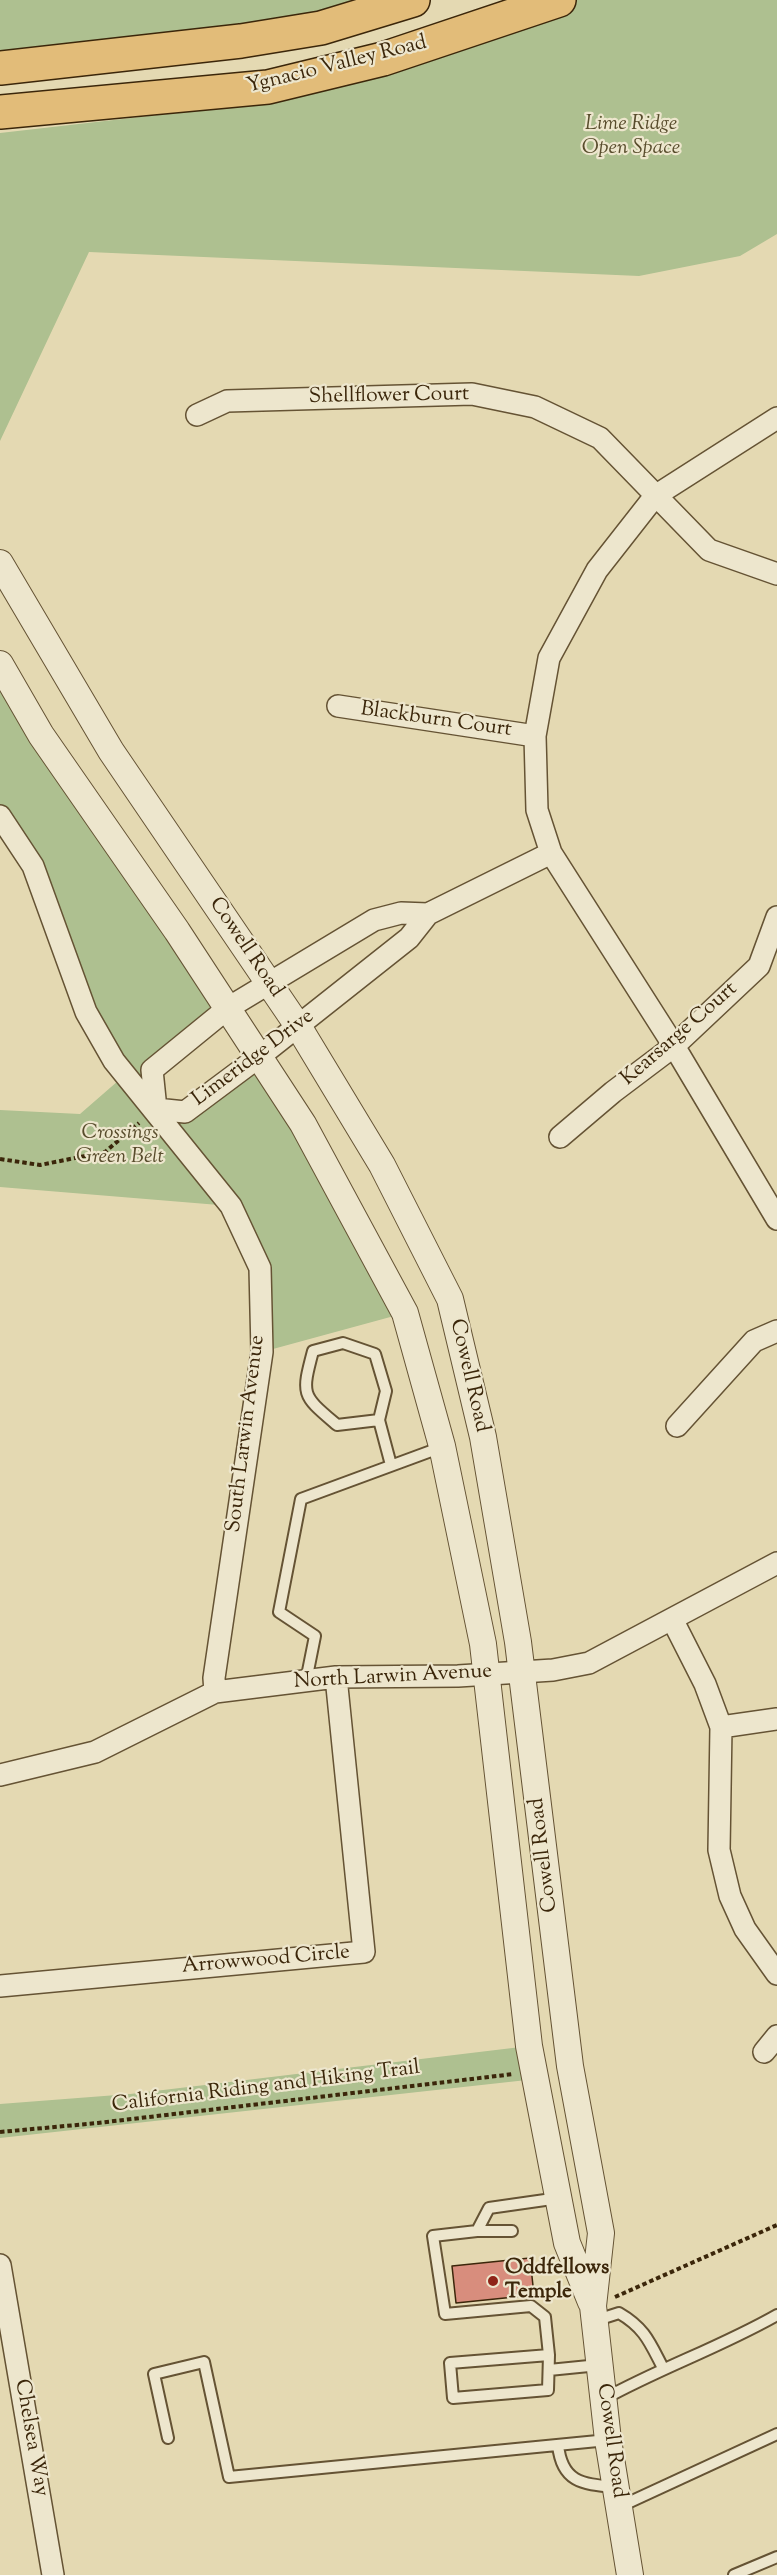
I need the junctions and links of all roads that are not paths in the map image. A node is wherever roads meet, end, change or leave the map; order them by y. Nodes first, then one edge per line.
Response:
1 (413, 0) edge
2 (559, 0) edge
3 (0, 68) edge
4 (268, 87) junction
5 (0, 112) edge
6 (0, 133) edge
7 (197, 415) dead end
8 (777, 418) edge
9 (655, 496) junction
10 (0, 563) edge
11 (777, 574) edge
12 (0, 664) edge
13 (338, 706) dead end
14 (535, 735) junction
15 (0, 816) edge
16 (551, 853) junction
17 (428, 914) junction
18 (777, 917) edge
19 (269, 984) junction
20 (228, 1008) junction
21 (298, 1026) junction
22 (674, 1046) junction
23 (260, 1056) junction
24 (156, 1109) junction
25 (560, 1137) dead end
26 (777, 1220) edge
27 (777, 1331) edge
28 (379, 1420) junction
29 (677, 1426) dead end
30 (442, 1446) junction
31 (391, 1465) junction
32 (777, 1563) edge
33 (672, 1619) junction
34 (522, 1671) junction
35 (487, 1674) junction
36 (336, 1677) junction
37 (306, 1681) junction
38 (215, 1692) junction
39 (777, 1719) edge
40 (721, 1727) junction
41 (0, 1775) edge
42 (777, 1974) edge
43 (0, 1986) edge
44 (559, 2198) junction
45 (477, 2231) junction
46 (512, 2231) dead end
47 (0, 2265) edge
48 (593, 2314) junction
49 (777, 2315) edge
50 (549, 2355) junction
51 (599, 2365) junction
52 (663, 2368) junction
53 (549, 2370) junction
54 (603, 2400) junction
55 (777, 2434) edge
56 (168, 2438) dead end
57 (608, 2440) junction
58 (558, 2445) junction
59 (617, 2497) junction
60 (777, 2557) edge
61 (53, 2575) edge
62 (630, 2575) edge
63 (734, 2575) edge

1 - 3 highway, Ygnacio Valley Road
2 - 4 highway, Ygnacio Valley Road
4 - 5 highway, Ygnacio Valley Road
4 - 6 highway
7 - 9 street, Shellflower Court
8 - 9 street
9 - 11 street, Shellflower Court
9 - 14 street
10 - 19 street, Cowell Road
12 - 20 street, Cowell Road
13 - 14 street, Blackburn Court
14 - 16 street
15 - 24 street, South Larwin Avenue
16 - 17 street, Limeridge Drive
16 - 22 street
17 - 19 street, Limeridge Drive
17 - 21 street, Limeridge Drive
18 - 22 street, Kearsarge Court
19 - 20 street, Limeridge Drive
19 - 21 street, Cowell Road
20 - 23 street, Cowell Road
20 - 24 street, Limeridge Drive
21 - 23 street, Limeridge Drive
21 - 34 street, Cowell Road
22 - 25 street, Kearsarge Court
22 - 26 street
23 - 24 street, Limeridge Drive
23 - 30 street, Cowell Road
24 - 38 street, South Larwin Avenue
27 - 29 street
28 - 28 lane
28 - 31 lane
30 - 31 lane
30 - 35 street, Cowell Road
31 - 37 lane
32 - 33 street, North Larwin Avenue
33 - 34 street, North Larwin Avenue
33 - 40 street
34 - 35 street, North Larwin Avenue
34 - 48 street, Cowell Road
35 - 36 street, North Larwin Avenue
35 - 44 street, Cowell Road
36 - 37 street, North Larwin Avenue
36 - 43 street, Arrowwood Circle
37 - 38 street, North Larwin Avenue
38 - 41 street, North Larwin Avenue
39 - 40 street
40 - 42 street
44 - 45 lane
44 - 48 street, Cowell Road
45 - 46 lane
45 - 50 lane
47 - 61 street, Chelsea Way
48 - 51 street, Cowell Road
48 - 52 lane
49 - 52 lane
50 - 53 lane
50 - 53 lane
51 - 53 lane
51 - 54 street, Cowell Road
52 - 54 lane
54 - 57 street, Cowell Road
55 - 59 lane
56 - 58 lane
57 - 58 lane
57 - 59 street, Cowell Road
58 - 59 lane
59 - 62 street, Cowell Road
60 - 63 lane

